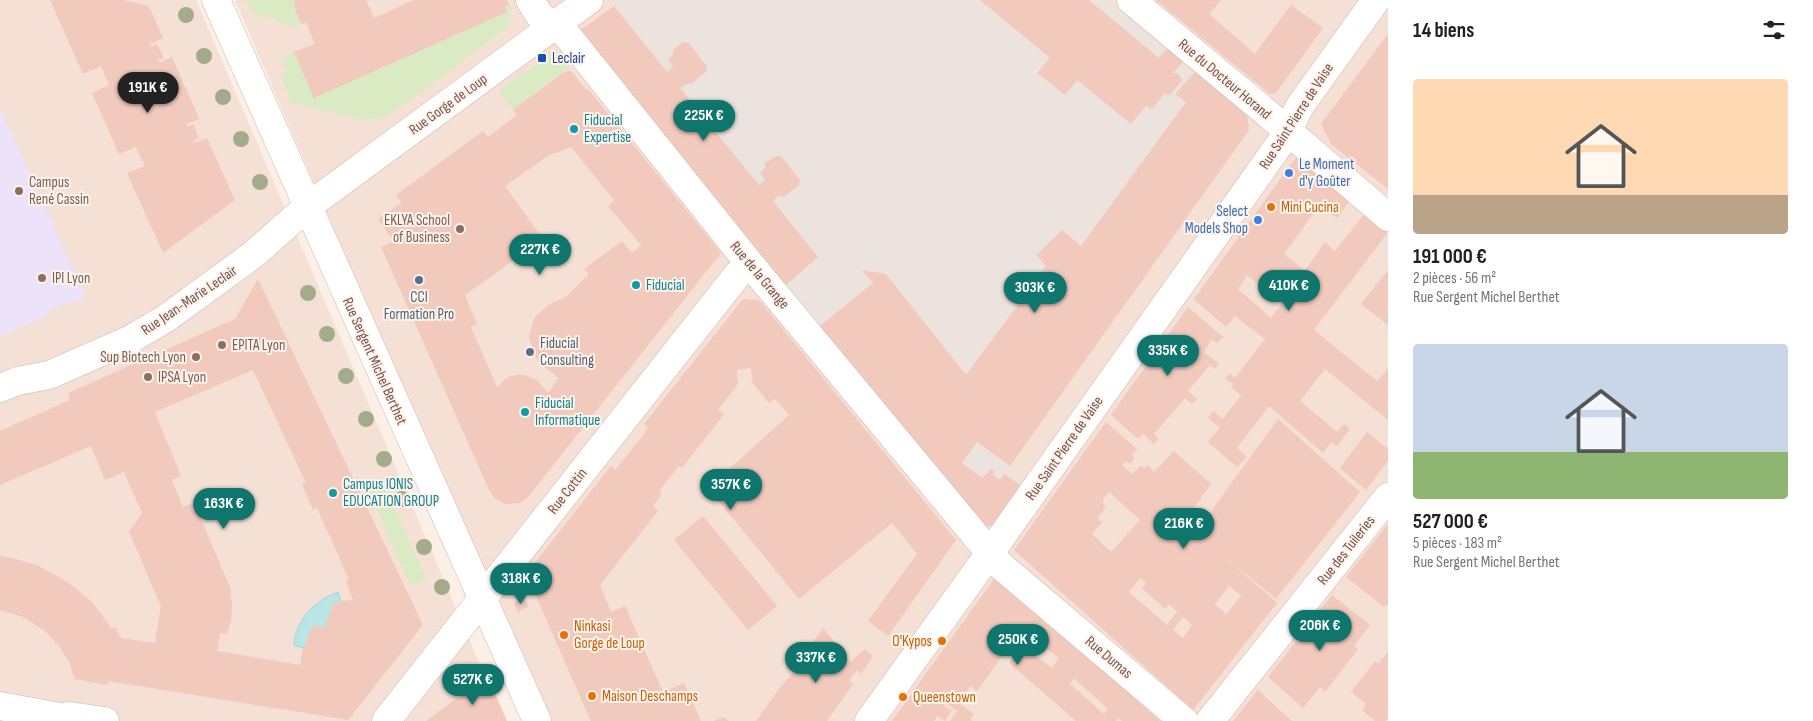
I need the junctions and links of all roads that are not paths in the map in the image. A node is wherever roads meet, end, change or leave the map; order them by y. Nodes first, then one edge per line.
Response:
1 (216, 0) edge
2 (530, 0) edge
3 (589, 0) edge
4 (1130, 0) edge
5 (1376, 0) edge
6 (555, 26) junction
7 (1287, 131) junction
8 (307, 207) junction
9 (1388, 217) edge
10 (750, 264) junction
11 (0, 388) edge
12 (1388, 497) edge
13 (990, 553) junction
14 (482, 599) junction
15 (0, 706) edge
16 (105, 721) edge
17 (386, 721) edge
18 (537, 721) edge
19 (868, 721) edge
20 (1184, 721) edge
21 (1210, 721) edge

1 - 8 street, Rue Sergent Michel Berthet
2 - 6 street, Rue de la Grange
3 - 6 street, Rue Gorge de Loup
4 - 7 street, Rue du Docteur Horand
5 - 7 street, Rue Saint Pierre de Vaise
6 - 8 street, Rue Gorge de Loup
6 - 10 street, Rue de la Grange
7 - 9 street, Rue du Docteur Horand
7 - 13 street, Rue Saint Pierre de Vaise
8 - 11 street, Rue Jean-Marie Leclair
8 - 14 street, Rue Sergent Michel Berthet
10 - 13 street, Rue de la Grange
10 - 14 street, Rue Cottin
12 - 21 street, Rue des Tuileries
13 - 19 street, Rue Saint Pierre de Vaise
13 - 20 street, Rue Dumas
14 - 17 street, Rue Cottin
14 - 18 street, Rue Sergent Michel Berthet
15 - 16 street

